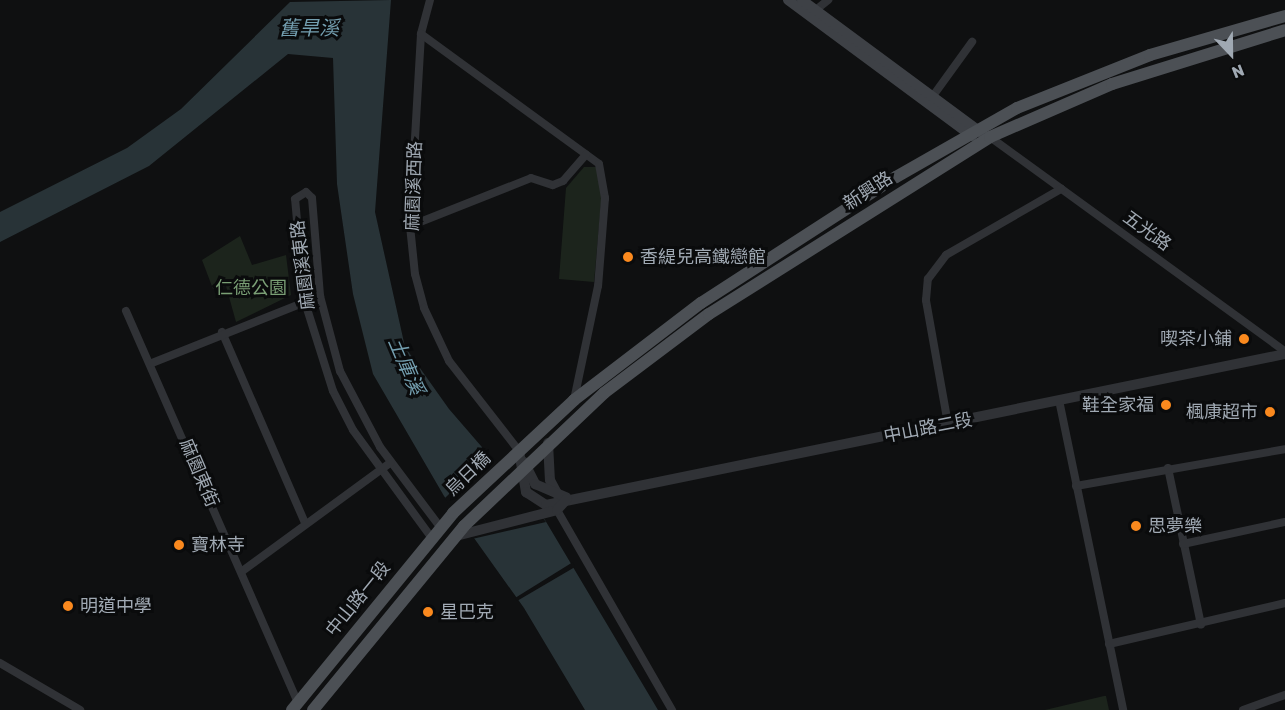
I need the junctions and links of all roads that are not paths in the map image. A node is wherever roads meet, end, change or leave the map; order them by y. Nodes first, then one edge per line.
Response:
1 (430, 0) edge
2 (788, 0) edge
3 (802, 0) edge
4 (828, 0) edge
5 (812, 13) junction
6 (1285, 16) edge
7 (1285, 30) edge
8 (421, 34) junction
9 (972, 42) dead end
10 (930, 100) junction
11 (970, 133) junction
12 (990, 137) junction
13 (586, 155) junction
14 (1061, 189) junction
15 (410, 226) junction
16 (320, 296) junction
17 (304, 299) junction
18 (126, 311) dead end
19 (222, 332) junction
20 (1285, 352) edge
21 (152, 363) junction
22 (574, 400) junction
23 (1059, 400) junction
24 (948, 424) junction
25 (548, 443) junction
26 (1285, 449) edge
27 (519, 451) junction
28 (390, 463) junction
29 (1168, 468) junction
30 (380, 470) junction
31 (521, 471) junction
32 (1076, 486) junction
33 (564, 497) junction
34 (557, 510) junction
35 (453, 513) joint
36 (1285, 522) edge
37 (305, 523) junction
38 (440, 527) junction
39 (463, 532) junction
40 (431, 537) junction
41 (1183, 544) junction
42 (242, 572) junction
43 (1285, 603) edge
44 (1201, 625) junction
45 (1109, 644) junction
46 (0, 663) edge
47 (1285, 695) edge
48 (295, 706) edge
49 (80, 710) edge
50 (313, 710) edge
51 (672, 710) edge
52 (1123, 710) edge
53 (1243, 710) edge

1 - 8 street, 麻園溪西路
2 - 5 main road
3 - 5 main road
4 - 5 street
5 - 10 main road
5 - 11 main road
6 - 11 main road, 新興路
7 - 12 main road, 新興路
8 - 13 street
8 - 15 street, 麻園溪西路
9 - 10 street
10 - 11 main road
11 - 12 main road
11 - 22 main road, 新興路
12 - 14 street, 五光路
12 - 25 main road, 新興路
13 - 15 street
13 - 22 street
14 - 20 street, 五光路
14 - 24 street
15 - 27 street, 麻園溪西路
16 - 17 street
16 - 17 street, 麻園溪東路
16 - 28 street, 麻園溪東路
17 - 19 street
17 - 30 street, 麻園溪東路
18 - 21 street, 麻園東街
19 - 21 street
19 - 37 street
20 - 23 street, 中山路二段
21 - 42 street, 麻園東街
22 - 27 main road, 新興路
23 - 24 street, 中山路二段
23 - 32 street
24 - 33 street, 中山路二段
25 - 31 main road, 新興路
25 - 33 street
26 - 29 street
27 - 31 street, 中山路二段
27 - 35 main road, 烏日橋
28 - 30 street
28 - 38 street, 麻園溪東路
29 - 32 street
29 - 41 street
30 - 37 street
30 - 40 street, 麻園溪東路
31 - 33 street, 中山路二段
31 - 39 main road, 烏日橋
32 - 45 street
33 - 34 street
34 - 39 street
34 - 51 street
35 - 38 main road, 中山路一段
36 - 41 street
37 - 42 street
38 - 40 main road, 中山路一段
39 - 50 main road, 中山路一段
40 - 48 main road, 中山路一段
41 - 44 street
42 - 48 street, 麻園東街
43 - 44 street
44 - 45 street
45 - 52 street
46 - 49 street
47 - 53 street

